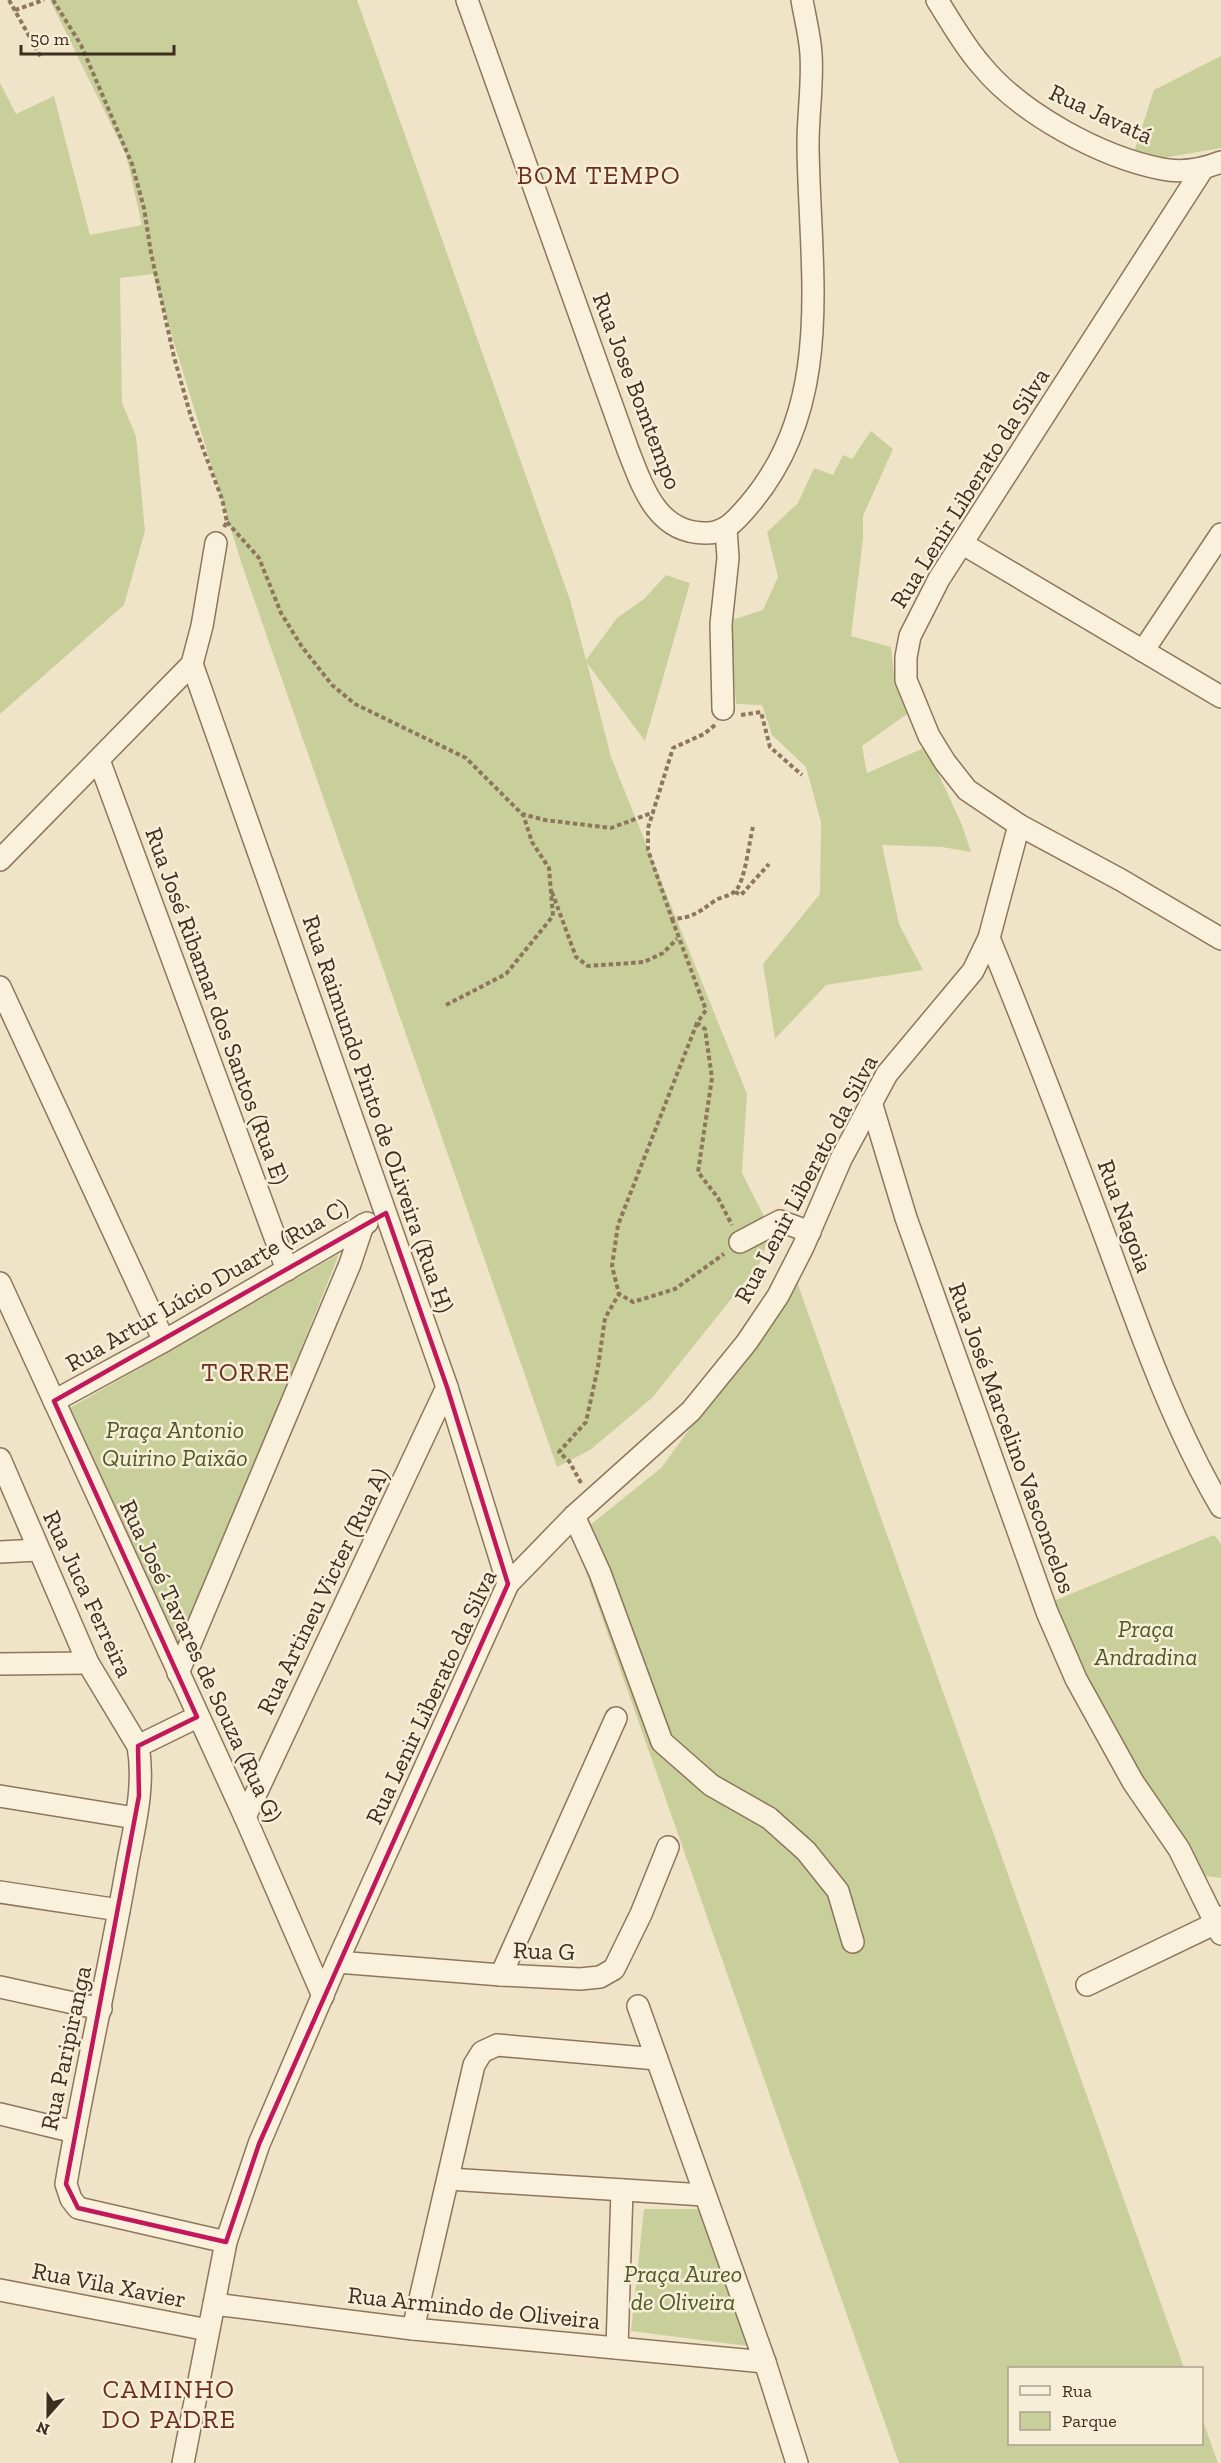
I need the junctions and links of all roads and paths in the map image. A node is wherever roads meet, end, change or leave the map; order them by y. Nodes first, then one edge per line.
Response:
1 (9, 0) edge
2 (44, 0) edge
3 (52, 0) edge
4 (467, 0) edge
5 (802, 0) edge
6 (938, 0) edge
7 (15, 10) junction
8 (42, 59) dead end
9 (1211, 166) edge
10 (227, 522) junction
11 (726, 529) junction
12 (1221, 534) edge
13 (216, 543) joint
14 (963, 544) junction
15 (1143, 651) junction
16 (192, 664) junction
17 (1221, 697) edge
18 (724, 713) junction
19 (99, 760) junction
20 (802, 775) dead end
21 (654, 812) junction
22 (522, 814) junction
23 (1019, 825) junction
24 (753, 826) dead end
25 (0, 860) edge
26 (769, 864) dead end
27 (550, 886) junction
28 (735, 892) junction
29 (672, 919) junction
30 (989, 938) junction
31 (677, 939) junction
32 (1221, 939) edge
33 (0, 987) edge
34 (446, 1005) dead end
35 (697, 1023) junction
36 (871, 1102) junction
37 (386, 1213) junction
38 (363, 1226) junction
39 (810, 1232) junction
40 (743, 1240) junction
41 (287, 1270) junction
42 (0, 1283) edge
43 (619, 1294) junction
44 (164, 1341) junction
45 (447, 1387) junction
46 (54, 1401) junction
47 (2, 1468) edge
48 (592, 1500) junction
49 (1221, 1507) edge
50 (574, 1516) junction
51 (38, 1550) junction
52 (0, 1552) edge
53 (508, 1584) junction
54 (88, 1663) junction
55 (0, 1664) edge
56 (178, 1672) junction
57 (197, 1717) junction
58 (616, 1719) dead end
59 (138, 1746) junction
60 (0, 1796) edge
61 (245, 1817) junction
62 (135, 1818) junction
63 (668, 1846) dead end
64 (0, 1892) edge
65 (119, 1910) junction
66 (1219, 1925) edge
67 (853, 1942) dead end
68 (337, 1962) junction
69 (501, 1975) junction
70 (1087, 1985) dead end
71 (0, 1987) edge
72 (323, 1996) junction
73 (638, 2006) dead end
74 (101, 2009) junction
75 (657, 2059) junction
76 (0, 2114) edge
77 (75, 2132) junction
78 (448, 2179) junction
79 (622, 2190) junction
80 (704, 2195) junction
81 (226, 2242) junction
82 (0, 2290) edge
83 (214, 2304) junction
84 (413, 2329) junction
85 (208, 2330) junction
86 (616, 2348) junction
87 (765, 2362) junction
88 (183, 2463) edge
89 (797, 2463) edge

1 - 7 path
2 - 7 path
3 - 10 path
4 - 11 street, Rua Jose Bomtempo
5 - 11 street
6 - 9 street, Rua Javatá
7 - 8 path
9 - 14 street, Rua Lenir Liberato da Silva
10 - 13 path
10 - 22 path
11 - 18 street
12 - 15 street
13 - 16 street
14 - 15 street
14 - 23 street, Rua Lenir Liberato da Silva
15 - 17 street
16 - 19 street
16 - 37 street, Rua Raimundo Pinto de OLiveira (Rua H)
18 - 20 path
18 - 21 path
19 - 25 street
19 - 41 street, Rua José Ribamar dos Santos (Rua E)
21 - 22 path
21 - 29 path
22 - 27 path
23 - 30 street, Rua Lenir Liberato da Silva
23 - 32 street
24 - 28 path
26 - 28 path
27 - 31 path
27 - 34 path
28 - 29 path
29 - 31 path
30 - 36 street, Rua Lenir Liberato da Silva
30 - 49 street, Rua Nagoia
31 - 35 path
33 - 44 street
35 - 40 path
35 - 43 path
36 - 39 street, Rua Lenir Liberato da Silva
36 - 66 street, Rua José Marcelino Vasconcelos
37 - 38 street, Rua Artur Lúcio Duarte (Rua C)
37 - 45 street, Rua Raimundo Pinto de OLiveira (Rua H)
38 - 41 street, Rua Artur Lúcio Duarte (Rua C)
38 - 56 street
39 - 40 street
39 - 48 street, Rua Lenir Liberato da Silva
40 - 43 path
41 - 44 street, Rua Artur Lúcio Duarte (Rua C)
42 - 46 street, Rua José Tavares de Souza (Rua G)
43 - 48 path
44 - 46 street, Rua Artur Lúcio Duarte (Rua C)
45 - 53 street, Rua Raimundo Pinto de OLiveira (Rua H)
45 - 61 street, Rua Artineu Victer (Rua A)
46 - 56 street, Rua José Tavares de Souza (Rua G)
47 - 51 street, Rua Juca Ferreira
48 - 50 street, Rua Lenir Liberato da Silva
50 - 53 street, Rua Lenir Liberato da Silva
50 - 67 street
51 - 52 street
51 - 54 street, Rua Juca Ferreira
53 - 68 street, Rua Lenir Liberato da Silva
54 - 55 street
54 - 59 street, Rua Juca Ferreira
56 - 57 street, Rua José Tavares de Souza (Rua G)
57 - 59 street
57 - 61 street, Rua José Tavares de Souza (Rua G)
58 - 69 street
59 - 62 street, Rua Paripiranga
60 - 62 street
61 - 72 street, Rua José Tavares de Souza (Rua G)
62 - 65 street, Rua Paripiranga
63 - 69 street, Rua G
64 - 65 street
65 - 74 street, Rua Paripiranga
66 - 70 street
68 - 69 street, Rua G
68 - 72 street, Rua Lenir Liberato da Silva
71 - 74 street
72 - 81 street, Rua Lenir Liberato da Silva
73 - 75 street
74 - 77 street, Rua Paripiranga
75 - 78 street
75 - 80 street
76 - 77 street
77 - 81 street, Rua Paripiranga
78 - 79 street
78 - 84 street
79 - 80 street
79 - 86 street
80 - 87 street
81 - 83 street, Rua Lenir Liberato da Silva
82 - 85 street, Rua Vila Xavier
83 - 84 street, Rua Armindo de Oliveira
83 - 85 street, Rua Lenir Liberato da Silva
84 - 86 street, Rua Armindo de Oliveira
85 - 88 street, Rua Lenir Liberato da Silva
86 - 87 street, Rua Armindo de Oliveira
87 - 89 street

